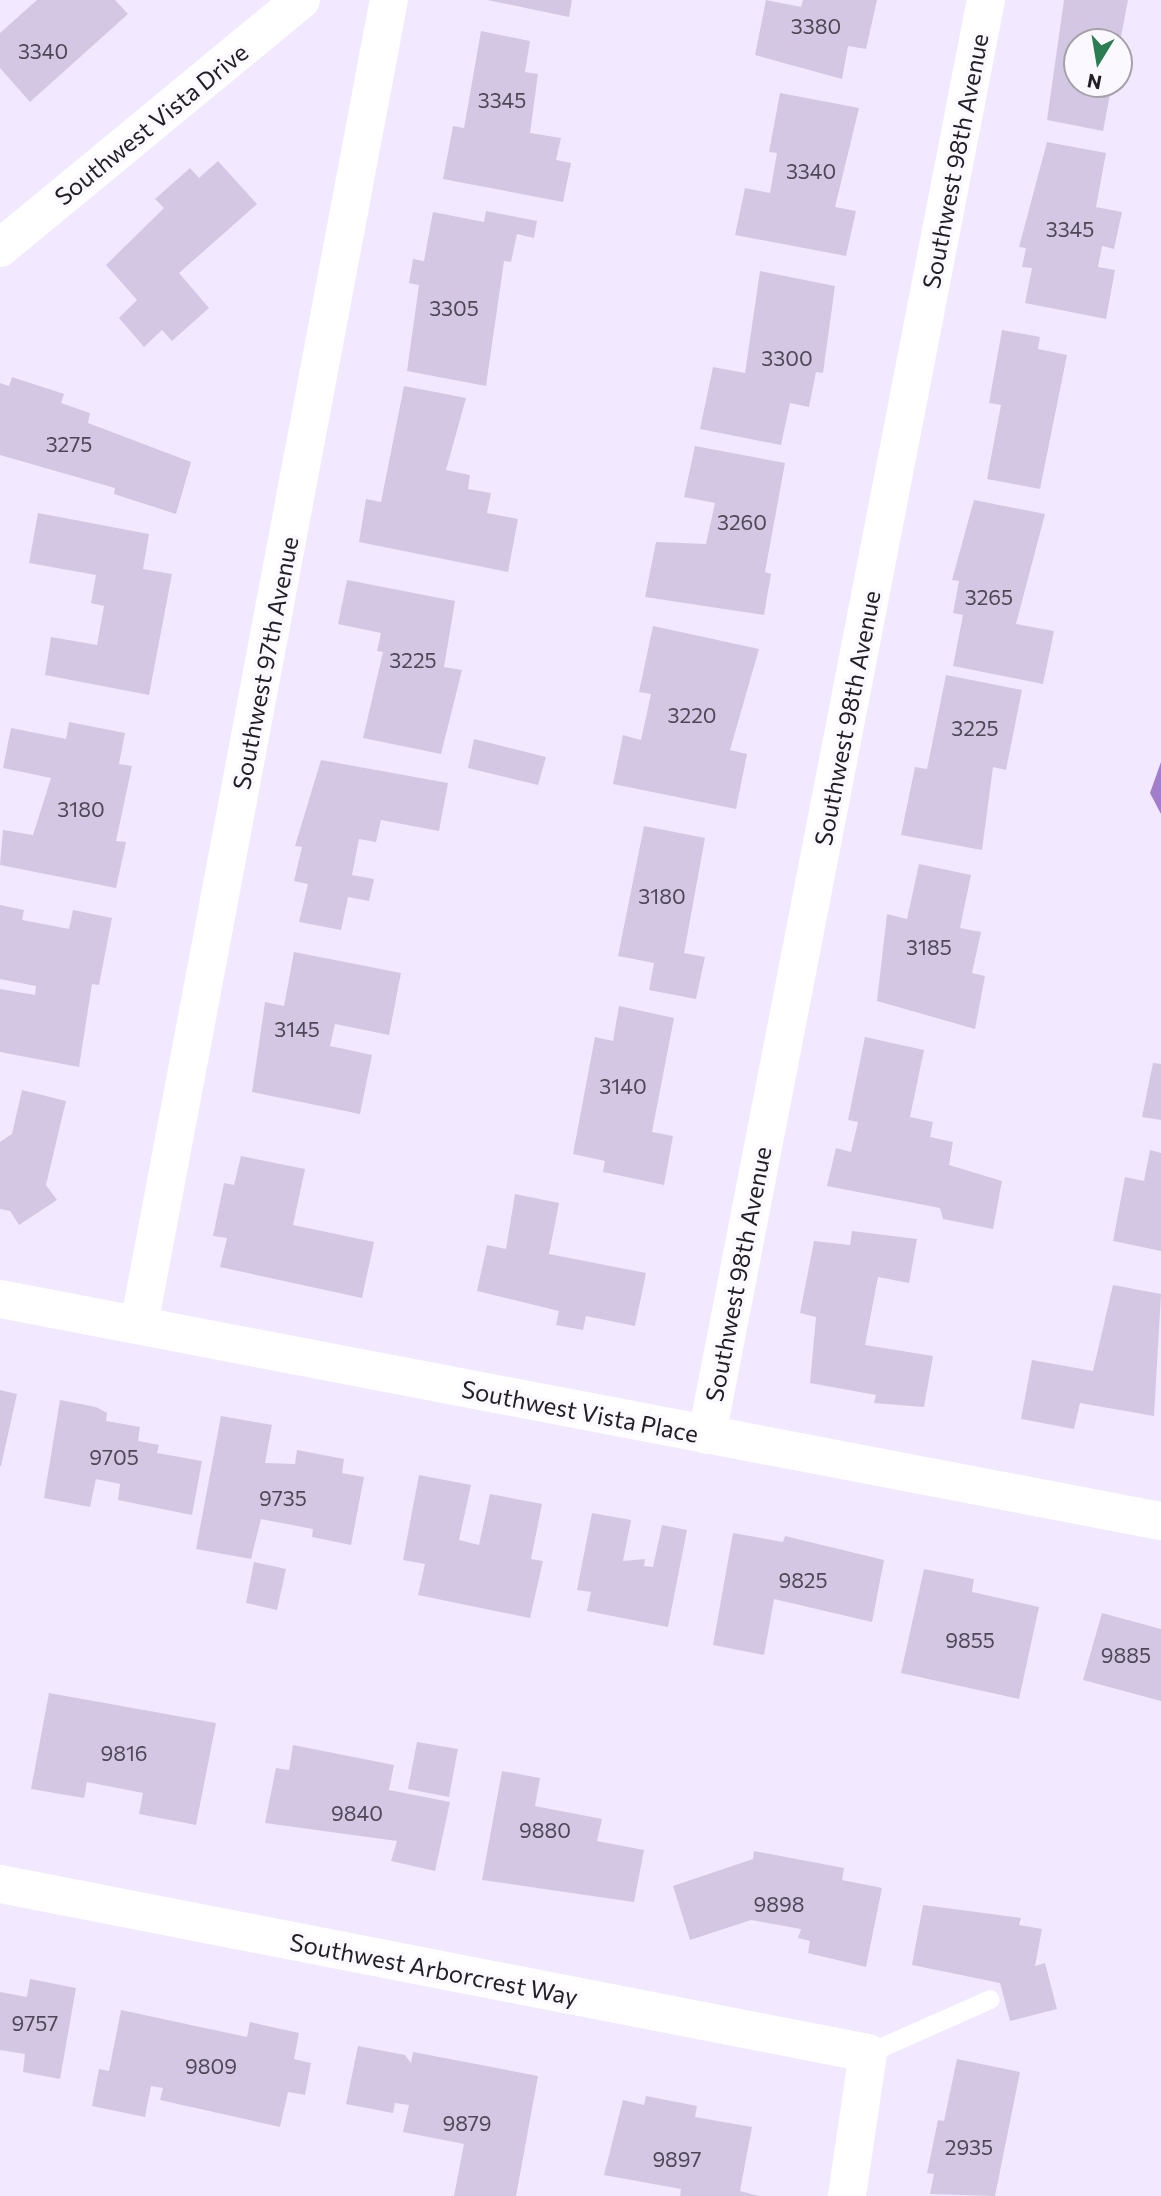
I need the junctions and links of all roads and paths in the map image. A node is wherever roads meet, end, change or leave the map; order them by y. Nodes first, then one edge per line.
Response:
1 (301, 0) edge
2 (389, 0) edge
3 (986, 0) edge
4 (0, 248) edge
5 (0, 1298) edge
6 (139, 1325) junction
7 (707, 1435) junction
8 (1161, 1521) edge
9 (0, 1884) edge
10 (990, 1999) dead end
11 (868, 2053) junction
12 (847, 2196) edge

1 - 4 street, Southwest Vista Drive
2 - 6 street, Southwest 97th Avenue
3 - 7 street, Southwest 98th Avenue
5 - 6 street, Southwest Vista Place
6 - 7 street, Southwest Vista Place
7 - 8 street, Southwest Vista Place
9 - 11 street, Southwest Arborcrest Way
10 - 11 lane
11 - 12 street

